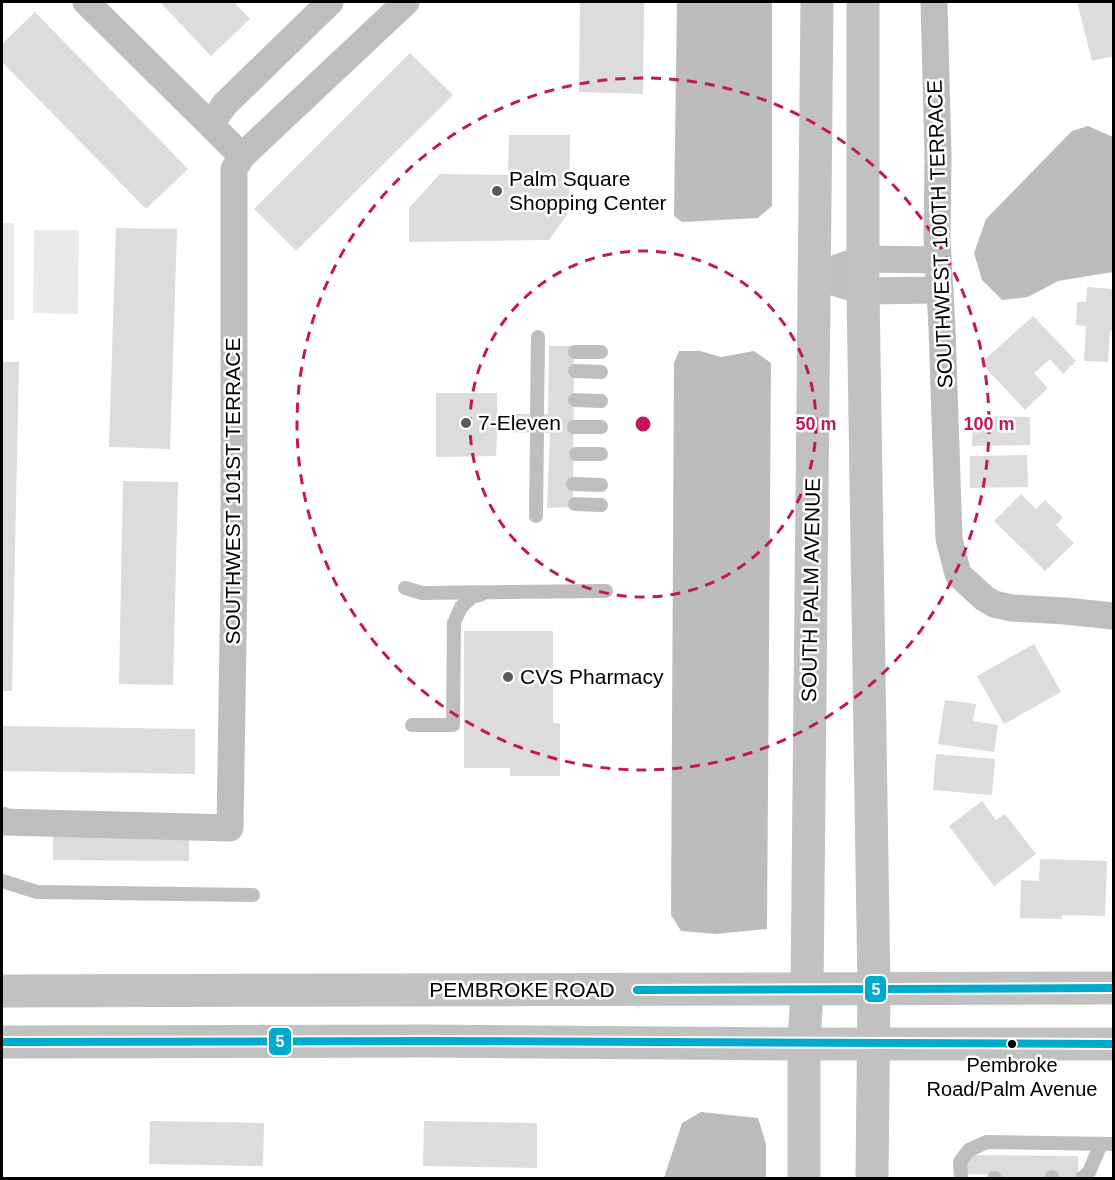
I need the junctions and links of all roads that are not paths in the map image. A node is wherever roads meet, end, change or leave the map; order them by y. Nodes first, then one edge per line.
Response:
1 (86, 2) edge
2 (330, 2) edge
3 (406, 2) edge
4 (817, 2) edge
5 (863, 2) edge
6 (934, 2) edge
7 (211, 124) junction
8 (242, 156) junction
9 (863, 259) junction
10 (938, 260) junction
11 (813, 276) junction
12 (940, 290) junction
13 (863, 291) junction
14 (542, 346) dead end
15 (576, 352) dead end
16 (602, 352) dead end
17 (575, 371) dead end
18 (602, 372) dead end
19 (575, 400) dead end
20 (602, 401) dead end
21 (541, 404) dead end
22 (574, 427) dead end
23 (601, 427) dead end
24 (537, 433) dead end
25 (576, 454) dead end
26 (601, 454) dead end
27 (573, 484) dead end
28 (601, 485) dead end
29 (575, 504) dead end
30 (601, 505) dead end
31 (540, 507) dead end
32 (405, 588) dead end
33 (606, 591) dead end
34 (486, 592) junction
35 (1113, 616) edge
36 (411, 725) dead end
37 (2, 821) edge
38 (2, 880) edge
39 (253, 895) dead end
40 (1113, 988) edge
41 (807, 990) junction
42 (874, 990) junction
43 (2, 991) edge
44 (2, 1042) edge
45 (804, 1044) junction
46 (874, 1044) junction
47 (1113, 1044) edge
48 (1107, 1144) edge
49 (804, 1179) edge
50 (872, 1179) edge
51 (961, 1179) edge
52 (1082, 1179) edge

1 - 7 street
2 - 7 street
3 - 8 street
4 - 11 main road, SOUTH PALM AVENUE
5 - 9 main road
6 - 10 street, SOUTHWEST 100TH TERRACE
7 - 8 street
8 - 37 street, SOUTHWEST 101ST TERRACE
9 - 10 street
9 - 11 street
9 - 13 main road
10 - 12 street, SOUTHWEST 100TH TERRACE
11 - 13 street
11 - 41 main road, SOUTH PALM AVENUE
12 - 13 street
12 - 35 street, SOUTHWEST 100TH TERRACE
13 - 42 main road
14 - 21 lane
15 - 16 lane
17 - 18 lane
19 - 20 lane
22 - 23 lane
24 - 31 lane
25 - 26 lane
27 - 28 lane
29 - 30 lane
32 - 34 lane
33 - 34 lane
34 - 36 lane
38 - 39 lane
40 - 42 main road, PEMBROKE ROAD
41 - 42 main road, PEMBROKE ROAD
41 - 43 main road, PEMBROKE ROAD
41 - 45 main road, SOUTH PALM AVENUE
42 - 46 main road
44 - 45 main road
45 - 46 main road
45 - 49 main road, SOUTH PALM AVENUE
46 - 47 main road
46 - 50 main road
48 - 51 lane
48 - 52 lane

